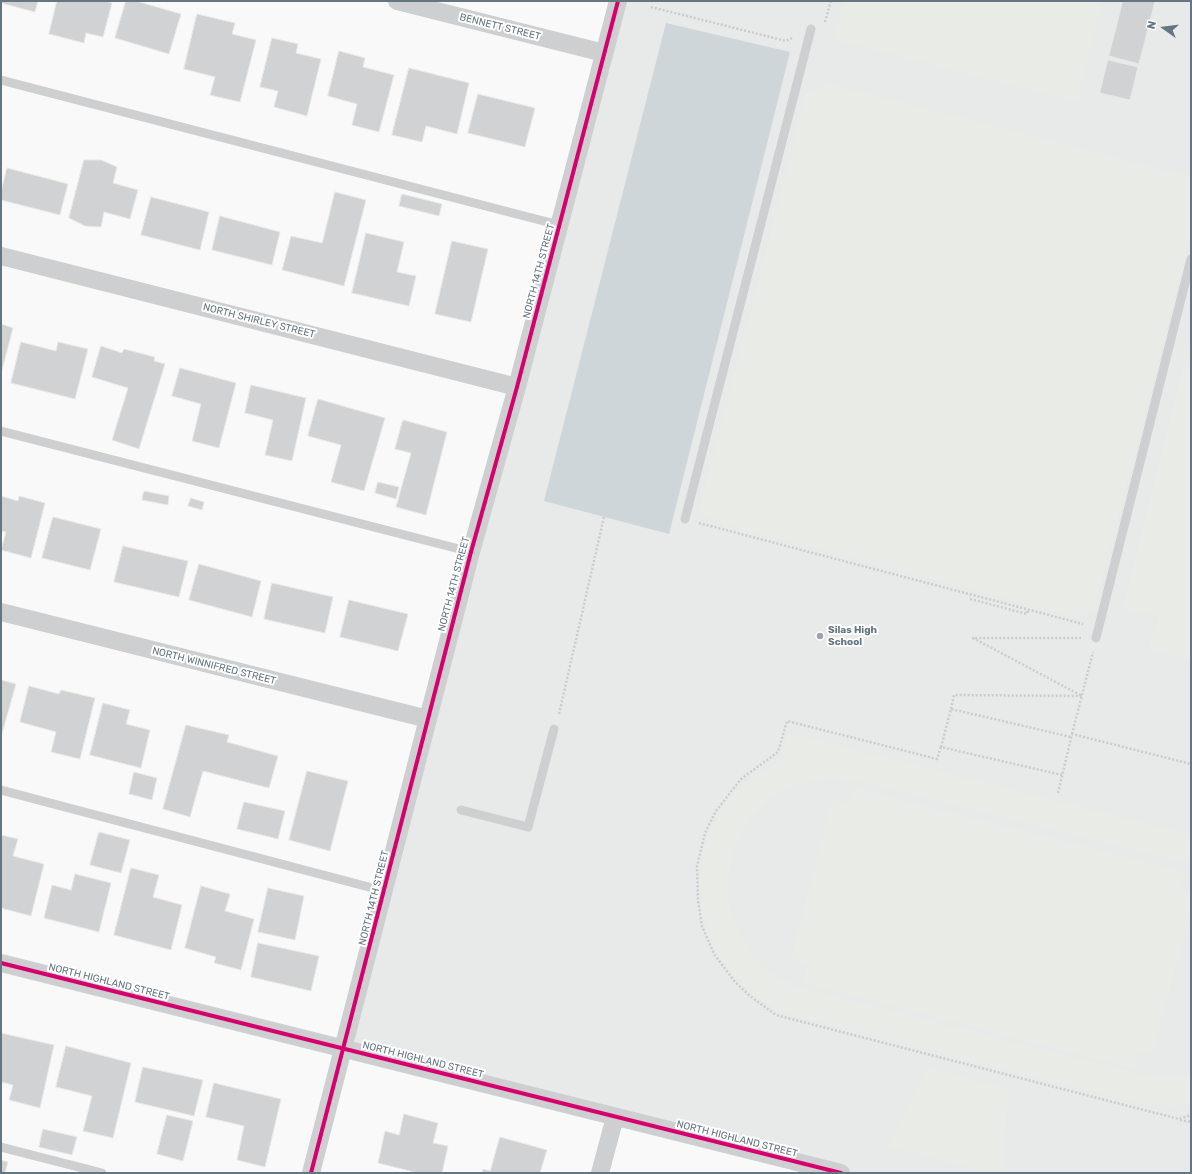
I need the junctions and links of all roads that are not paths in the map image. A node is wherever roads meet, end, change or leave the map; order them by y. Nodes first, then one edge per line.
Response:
1 (397, 1) edge
2 (618, 1) edge
3 (810, 29) road end
4 (604, 53) junction
5 (1, 80) edge
6 (559, 225) junction
7 (1, 256) edge
8 (1191, 259) edge
9 (517, 387) junction
10 (1, 431) edge
11 (685, 519) road end
12 (471, 552) junction
13 (1, 612) edge
14 (1096, 638) road end
15 (428, 719) junction
16 (554, 730) road end
17 (1, 790) edge
18 (461, 810) dead end
19 (384, 891) junction
20 (1, 963) edge
21 (344, 1049) junction
22 (615, 1117) junction
23 (1, 1147) edge
24 (102, 1173) edge
25 (311, 1173) edge
26 (600, 1173) edge
27 (841, 1173) edge

1 - 4 street, BENNETT STREET
2 - 4 street, NORTH 14TH STREET
3 - 11 lane
4 - 6 street, NORTH 14TH STREET
5 - 6 lane
6 - 9 street, NORTH 14TH STREET
7 - 9 street, NORTH SHIRLEY STREET
8 - 14 lane
9 - 12 street, NORTH 14TH STREET
10 - 12 lane
12 - 15 street, NORTH 14TH STREET
13 - 15 street, NORTH WINNIFRED STREET
15 - 19 street, NORTH 14TH STREET
16 - 18 lane
17 - 19 lane
19 - 21 street, NORTH 14TH STREET
20 - 21 street, NORTH HIGHLAND STREET
21 - 22 street, NORTH HIGHLAND STREET
21 - 25 street, NORTH 14TH STREET
22 - 26 street
22 - 27 street, NORTH HIGHLAND STREET
23 - 24 lane

